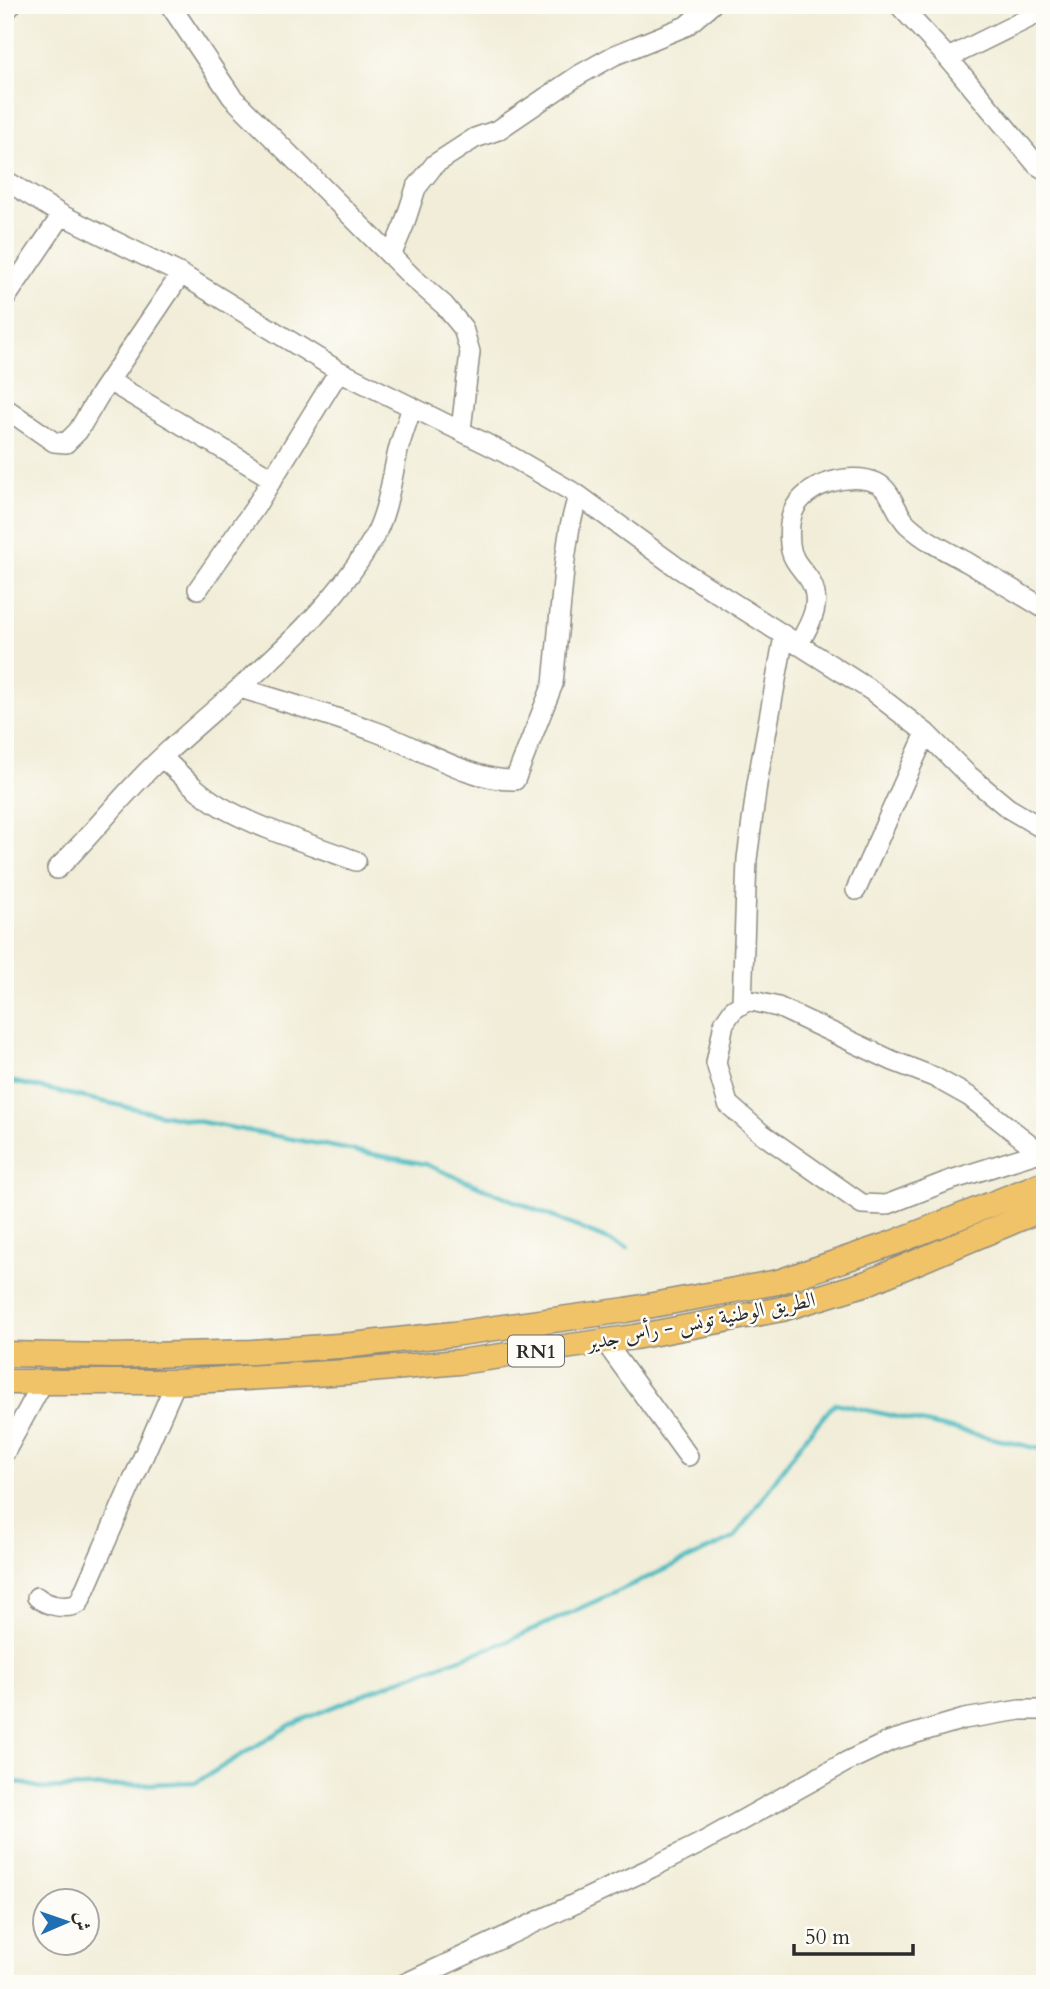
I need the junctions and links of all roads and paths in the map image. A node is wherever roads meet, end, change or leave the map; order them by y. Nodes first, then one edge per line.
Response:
1 (11, 5) edge
2 (170, 5) edge
3 (710, 5) edge
4 (899, 5) edge
5 (1045, 10) edge
6 (5, 12) edge
7 (948, 58) junction
8 (1045, 170) edge
9 (5, 180) edge
10 (62, 215) junction
11 (391, 256) junction
12 (181, 274) junction
13 (5, 299) edge
14 (340, 371) junction
15 (109, 382) junction
16 (412, 407) junction
17 (5, 408) edge
18 (461, 430) junction
19 (273, 479) junction
20 (578, 495) junction
21 (198, 589) dead end
22 (1045, 609) edge
23 (791, 640) junction
24 (240, 688) junction
25 (926, 733) junction
26 (162, 757) junction
27 (1045, 830) edge
28 (356, 861) dead end
29 (57, 869) dead end
30 (856, 890) dead end
31 (742, 1003) junction
32 (1042, 1154) edge
33 (1045, 1183) edge
34 (1045, 1208) edge
35 (605, 1342) junction
36 (5, 1354) edge
37 (5, 1382) edge
38 (43, 1382) junction
39 (176, 1382) junction
40 (5, 1452) edge
41 (688, 1456) dead end
42 (37, 1597) dead end
43 (1045, 1710) edge
44 (438, 1977) edge
45 (404, 1984) edge

1 - 6 street
2 - 11 street
3 - 11 street
4 - 7 street
5 - 7 street
7 - 8 street
9 - 10 street
10 - 12 street
10 - 13 street
11 - 18 street
12 - 14 street
12 - 15 street
14 - 16 street
14 - 19 street
15 - 17 street
15 - 19 street
16 - 18 street
16 - 24 street
18 - 20 street
19 - 21 street
20 - 23 street
20 - 24 street
22 - 23 street
23 - 25 street
23 - 31 street
24 - 26 street
25 - 27 street
25 - 30 street
26 - 28 street
26 - 29 street
31 - 32 street
31 - 32 street
33 - 36 main road, الطريق الوطنية تونس - رأس جدير / RN1
34 - 35 main road, الطريق الوطنية تونس - رأس جدير / RN1
35 - 39 main road, الطريق الوطنية تونس - رأس جدير / RN1
35 - 41 street
37 - 38 main road, الطريق الوطنية تونس - رأس جدير / RN1
38 - 39 main road, الطريق الوطنية تونس - رأس جدير / RN1
38 - 40 street
39 - 42 street
43 - 44 street
44 - 45 street

